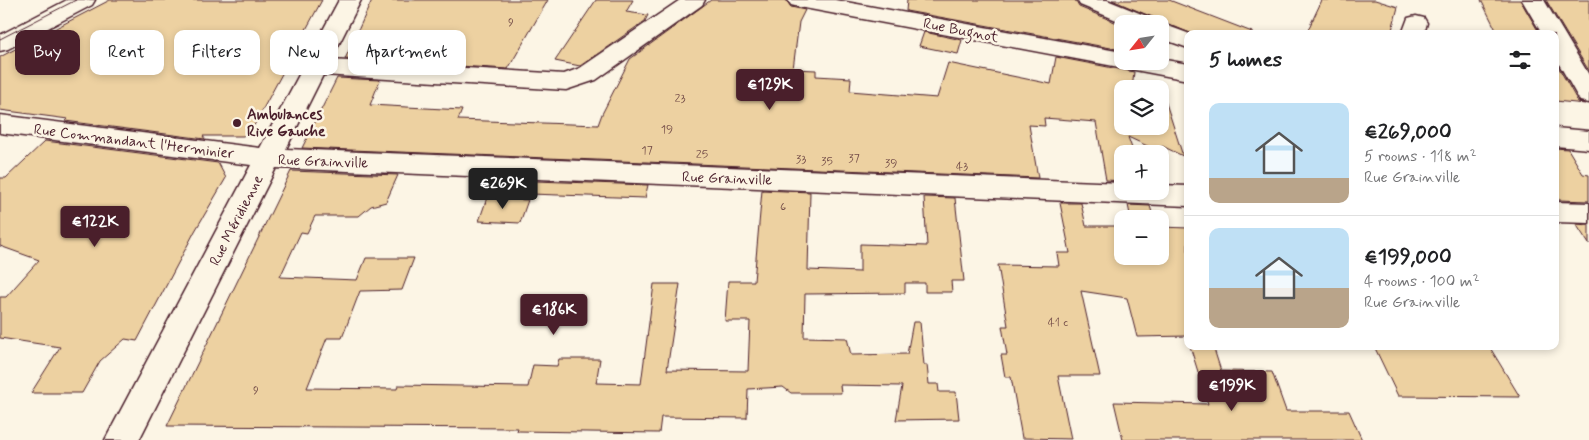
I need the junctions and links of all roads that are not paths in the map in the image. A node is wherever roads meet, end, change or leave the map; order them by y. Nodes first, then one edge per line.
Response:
1 (51, 0) edge
2 (84, 0) edge
3 (350, 0) edge
4 (694, 0) edge
5 (799, 0) edge
6 (1088, 0) edge
7 (1533, 0) edge
8 (1124, 15) edge
9 (0, 25) edge
10 (335, 30) edge
11 (1551, 30) edge
12 (1169, 34) edge
13 (1184, 39) edge
14 (0, 44) edge
15 (1559, 44) edge
16 (1114, 59) edge
17 (338, 68) edge
18 (1169, 69) edge
19 (1184, 71) edge
20 (312, 75) edge
21 (1589, 95) edge
22 (0, 124) edge
23 (1559, 137) edge
24 (1589, 140) edge
25 (267, 158) junction
26 (1184, 196) edge
27 (1559, 212) edge
28 (1589, 213) edge
29 (122, 440) edge

1 - 9 street
2 - 14 street
3 - 10 street, Rue Méridienne
4 - 17 street
5 - 16 street, Rue Bugnot
6 - 8 street
7 - 11 street
12 - 13 street
15 - 21 street
18 - 19 street
20 - 25 street, Rue Méridienne
22 - 25 street, Rue Commandant l'Herminier
23 - 24 street
25 - 26 street, Rue Grainville
25 - 29 street, Rue Méridienne
27 - 28 street

